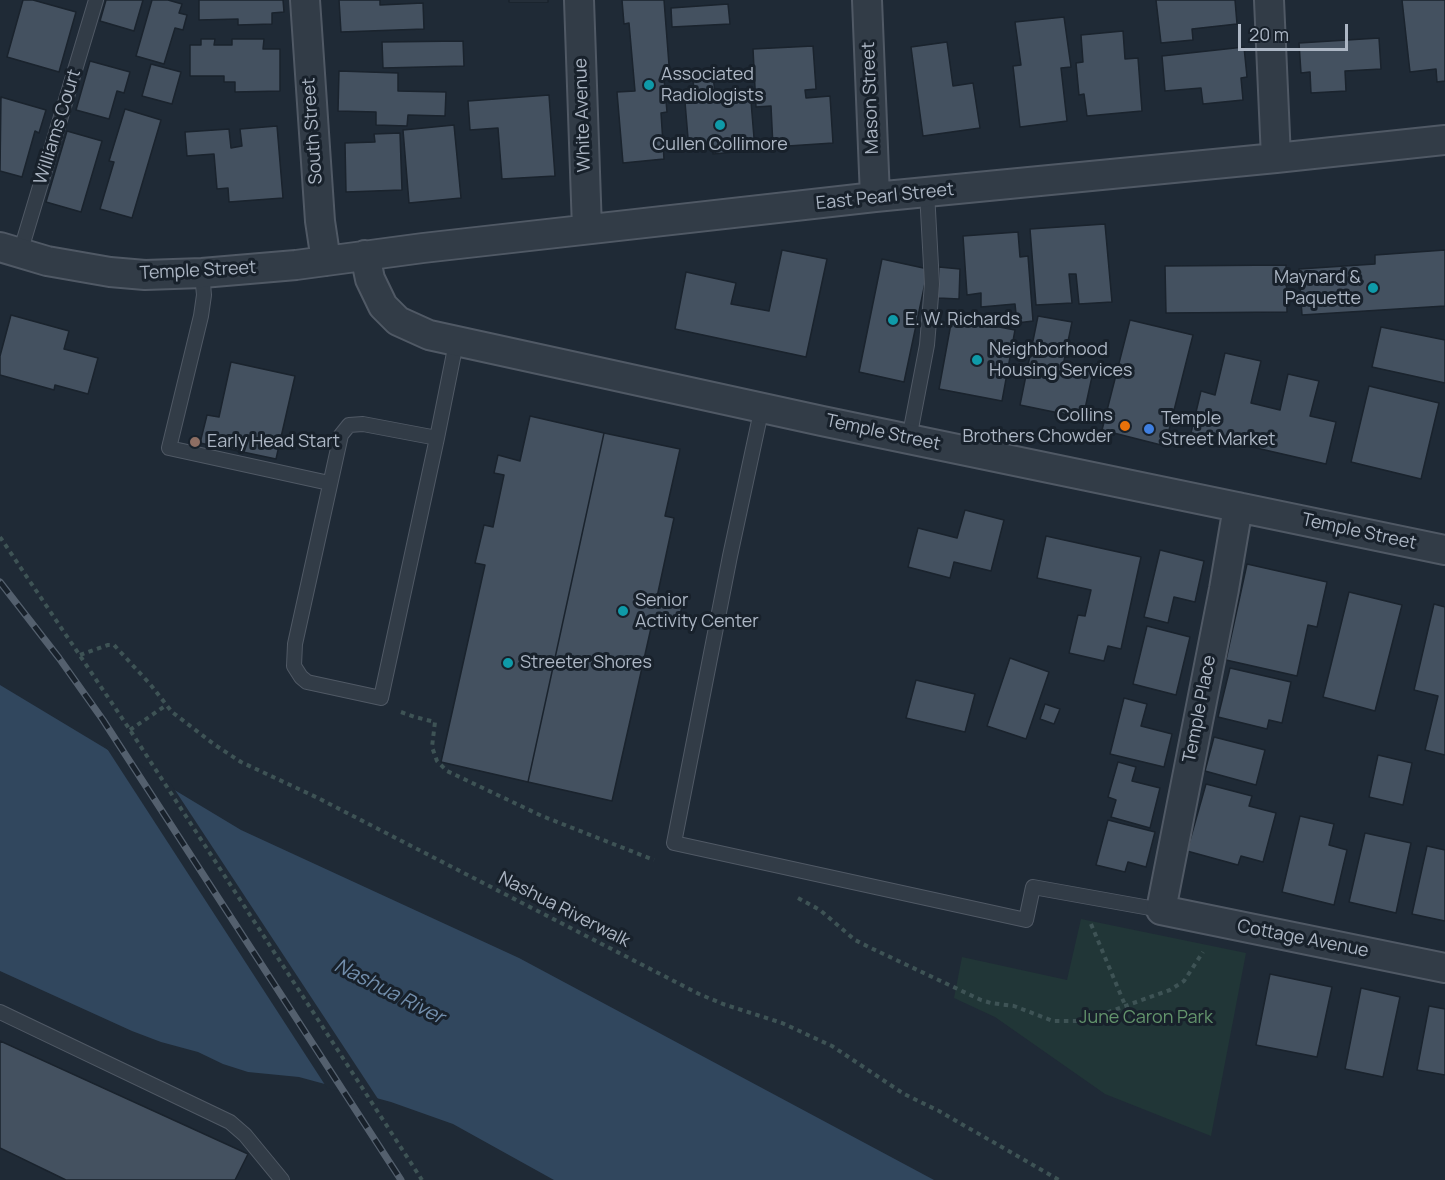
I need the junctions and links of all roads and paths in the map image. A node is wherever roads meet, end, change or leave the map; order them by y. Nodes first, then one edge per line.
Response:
1 (96, 0) edge
2 (305, 0) edge
3 (579, 0) edge
4 (867, 0) edge
5 (1269, 0) edge
6 (1445, 140) edge
7 (1276, 158) junction
8 (927, 192) junction
9 (875, 197) junction
10 (587, 229) junction
11 (10, 250) edge
12 (365, 255) junction
13 (326, 261) junction
14 (202, 273) junction
15 (456, 342) junction
16 (762, 407) junction
17 (437, 438) junction
18 (909, 439) junction
19 (329, 483) junction
20 (1238, 507) junction
21 (0, 537) edge
22 (1445, 550) edge
23 (80, 655) junction
24 (165, 706) junction
25 (130, 729) junction
26 (1161, 910) junction
27 (1087, 915) dead end
28 (1445, 968) edge
29 (1125, 1005) dead end
30 (0, 1012) edge
31 (282, 1180) edge
32 (422, 1180) edge
33 (1059, 1180) edge

1 - 11 lane, Williams Court
2 - 13 street, South Street
3 - 10 street, White Avenue
4 - 9 street, Mason Street
5 - 7 street
6 - 7 street, East Pearl Street
7 - 8 street, East Pearl Street
8 - 9 street, East Pearl Street
8 - 18 lane
9 - 10 street, East Pearl Street
10 - 12 street, East Pearl Street
11 - 14 street, Temple Street
12 - 13 street, East Pearl Street
12 - 15 street, Temple Street
13 - 14 street, Temple Street
14 - 19 lane
15 - 16 street, Temple Street
15 - 17 lane
16 - 18 street, Temple Street
16 - 26 lane
17 - 19 lane
17 - 19 lane
18 - 20 street, Temple Street
20 - 22 street, Temple Street
20 - 26 street, Temple Place
21 - 23 path
23 - 24 path, Nashua Riverwalk
23 - 25 path
24 - 25 path
24 - 33 path, Nashua Riverwalk
25 - 32 path
26 - 28 street, Cottage Avenue
27 - 29 path
30 - 31 lane

